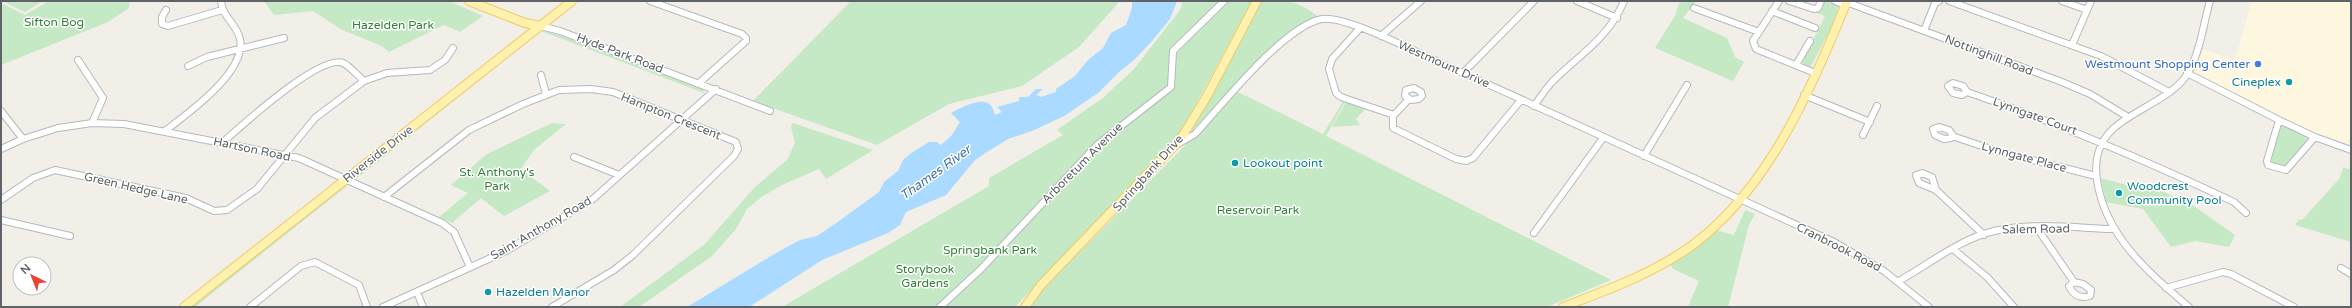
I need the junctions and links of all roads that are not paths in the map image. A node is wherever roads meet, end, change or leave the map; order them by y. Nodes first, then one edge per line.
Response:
1 (221, 1) edge
2 (469, 1) edge
3 (572, 1) edge
4 (650, 1) edge
5 (1224, 1) edge
6 (1257, 1) edge
7 (1421, 1) edge
8 (1534, 1) edge
9 (1577, 1) edge
10 (1624, 1) edge
11 (1779, 1) edge
12 (1789, 1) edge
13 (1821, 1) edge
14 (1834, 1) edge
15 (1939, 1) edge
16 (1949, 1) edge
17 (2062, 1) edge
18 (2091, 1) edge
19 (2210, 1) edge
20 (1846, 2) edge
21 (1694, 8) dead end
22 (166, 10) dead end
23 (222, 10) junction
24 (2087, 10) junction
25 (1772, 11) junction
26 (1617, 18) junction
27 (540, 26) junction
28 (1360, 28) junction
29 (1815, 28) dead end
30 (1924, 30) junction
31 (1758, 32) junction
32 (1381, 36) junction
33 (284, 38) dead end
34 (1810, 41) dead end
35 (2072, 45) junction
36 (241, 48) junction
37 (454, 48) dead end
38 (78, 60) dead end
39 (1796, 65) junction
40 (188, 66) dead end
41 (1463, 73) junction
42 (1815, 73) junction
43 (2187, 73) junction
44 (541, 75) dead end
45 (364, 81) junction
46 (699, 83) junction
47 (1686, 85) dead end
48 (716, 89) junction
49 (2167, 91) junction
50 (1967, 92) dead end
51 (546, 94) junction
52 (1804, 95) junction
53 (1408, 99) dead end
54 (1521, 100) junction
55 (1534, 106) junction
56 (1877, 106) dead end
57 (1, 111) edge
58 (770, 111) dead end
59 (1394, 115) junction
60 (2128, 117) junction
61 (680, 119) junction
62 (2278, 120) junction
63 (1870, 122) junction
64 (92, 123) junction
65 (165, 131) junction
66 (1863, 134) dead end
67 (1952, 136) dead end
68 (2315, 137) junction
69 (1603, 138) junction
70 (23, 139) junction
71 (222, 142) junction
72 (2102, 142) junction
73 (1175, 146) junction
74 (1, 149) edge
75 (2351, 150) edge
76 (283, 155) junction
77 (1644, 156) junction
78 (574, 157) dead end
79 (619, 175) junction
80 (2096, 176) junction
81 (345, 180) junction
82 (1936, 190) dead end
83 (384, 197) junction
84 (1, 200) edge
85 (1741, 200) junction
86 (2246, 213) dead end
87 (1, 220) edge
88 (2037, 228) junction
89 (2114, 229) junction
90 (1534, 233) dead end
91 (1984, 235) junction
92 (70, 236) dead end
93 (1954, 250) junction
94 (470, 267) junction
95 (2341, 268) dead end
96 (2351, 274) edge
97 (1899, 281) junction
98 (2074, 282) dead end
99 (2166, 288) junction
100 (416, 292) junction
101 (184, 307) edge
102 (250, 307) edge
103 (367, 307) edge
104 (382, 307) edge
105 (423, 307) edge
106 (552, 307) edge
107 (940, 307) edge
108 (1025, 307) edge
109 (1563, 307) edge
110 (1929, 307) edge
111 (2014, 307) edge
112 (2189, 307) edge
113 (2294, 307) edge

1 - 23 street
2 - 27 main road, Hyde Park Road
3 - 27 main road, Riverside Drive
4 - 46 street
5 - 107 street, Arboretum Avenue
6 - 73 main road, Springbank Drive
7 - 32 street
8 - 41 street
9 - 26 street
10 - 26 street
11 - 25 street
12 - 13 street
14 - 20 street, Nottinghill Road
15 - 30 street
16 - 35 street
17 - 24 street
18 - 24 street
19 - 43 street
20 - 30 street, Nottinghill Road
20 - 42 main road
21 - 31 street
22 - 23 street
23 - 36 street
24 - 35 street
25 - 29 street
25 - 31 street
26 - 55 street
27 - 46 street, Hyde Park Road
27 - 81 main road, Riverside Drive
28 - 32 street, Westmount Drive
28 - 59 street
28 - 73 street, Westmount Drive
30 - 60 street, Nottinghill Road
31 - 39 street
32 - 41 street, Westmount Drive
33 - 36 street
34 - 39 street
35 - 49 street
36 - 40 street
36 - 65 street
37 - 45 street, Green Hedge Lane
38 - 64 street
39 - 42 street
41 - 54 street, Westmount Drive
42 - 52 main road
43 - 49 street
43 - 62 street
44 - 51 street
45 - 71 street
45 - 76 street, Green Hedge Lane
46 - 48 street, Hyde Park Road
47 - 77 street
48 - 58 street, Hyde Park Road
48 - 61 street, Saint Anthony Road
49 - 60 street
50 - 72 street, Lynngate Court
51 - 61 street, Hampton Crescent
51 - 83 street, Hampton Crescent
52 - 63 street
52 - 85 main road
53 - 59 street
54 - 55 street, Westmount Drive
54 - 59 street
55 - 69 street, Westmount Drive
56 - 63 street
57 - 70 street
60 - 72 street
61 - 79 street, Saint Anthony Road
61 - 106 street, Hampton Crescent
62 - 68 street
62 - 68 street
63 - 66 street
64 - 65 street, Hartson Road
64 - 70 street, Hartson Road
65 - 71 street, Hartson Road
67 - 80 street, Lynngate Place
68 - 75 street
69 - 77 street, Westmount Drive
69 - 90 street
70 - 74 street, Hartson Road
71 - 76 street, Hartson Road
72 - 80 street
72 - 86 street, Lynngate Court
73 - 108 main road, Springbank Drive
76 - 81 street, Hartson Road
76 - 84 street, Green Hedge Lane
77 - 85 street, Westmount Drive
78 - 79 street
79 - 94 street, Saint Anthony Road
80 - 89 street
81 - 83 street, Hartson Road
81 - 101 main road, Riverside Drive
82 - 91 street
83 - 94 street, Hartson Road
85 - 97 street, Cranbrook Road
85 - 109 main road
87 - 92 street
88 - 89 street, Salem Road
88 - 91 street, Salem Road
88 - 98 street
89 - 99 street
91 - 93 street, Salem Road
93 - 97 street, Salem Road
93 - 111 street
94 - 100 street, Saint Anthony Road
95 - 96 street
97 - 110 street, Cranbrook Road
99 - 112 street
99 - 113 street
100 - 104 street, Saint Anthony Road
100 - 105 street
102 - 103 street

